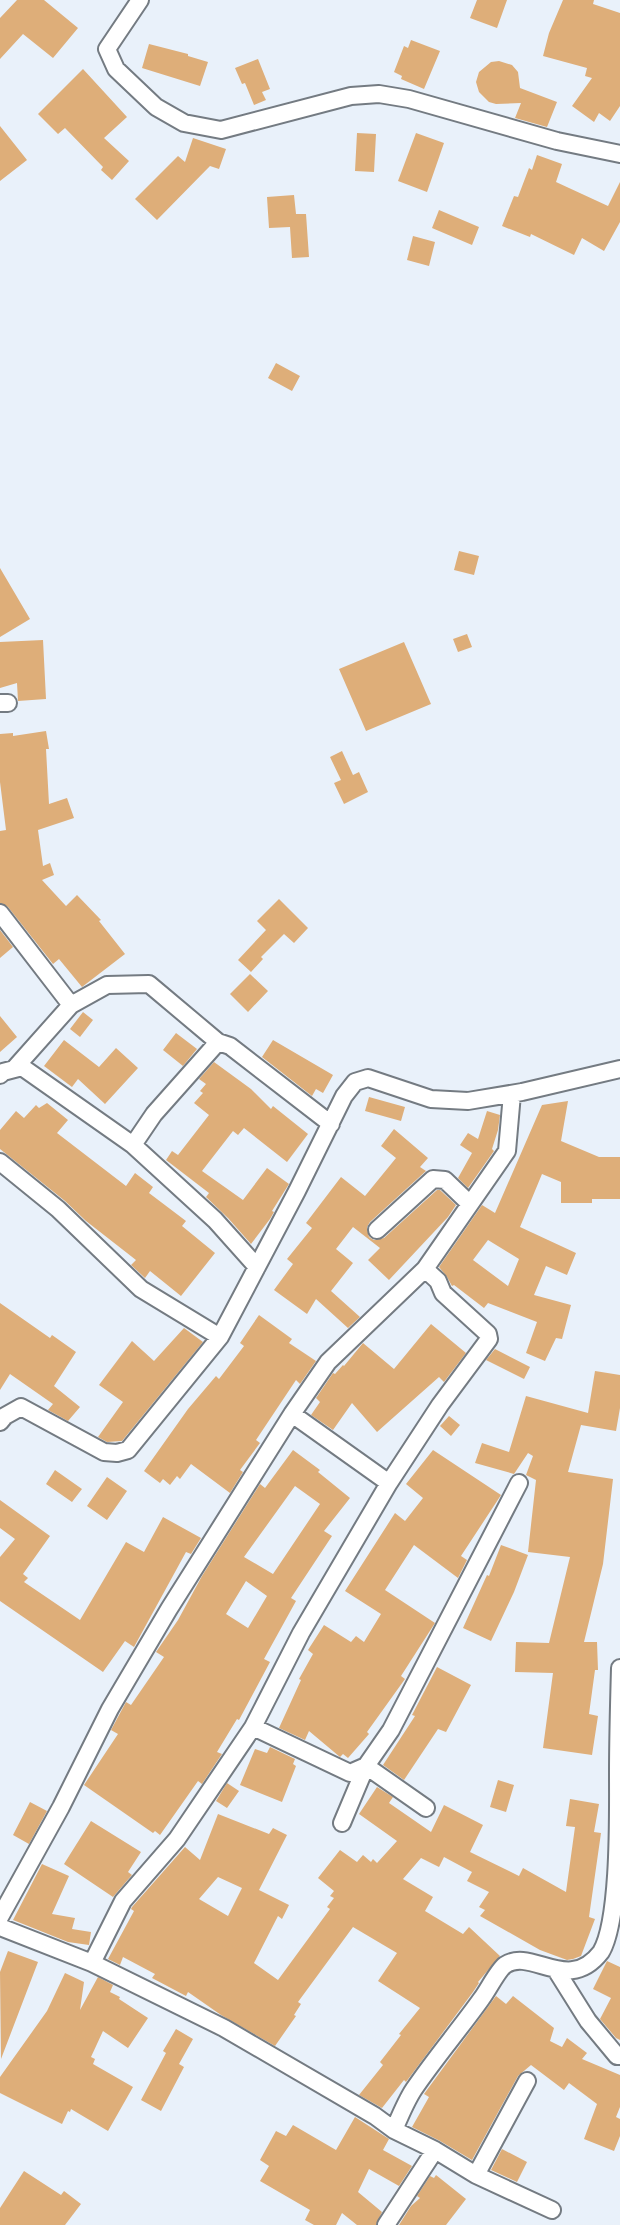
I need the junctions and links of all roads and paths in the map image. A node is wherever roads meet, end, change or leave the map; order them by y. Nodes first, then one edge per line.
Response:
1 (140, 0) edge
2 (620, 154) edge
3 (0, 913) edge
4 (71, 1005) junction
5 (218, 1042) junction
6 (620, 1069) edge
7 (7, 1072) edge
8 (512, 1094) junction
9 (331, 1124) junction
10 (133, 1145) junction
11 (0, 1162) edge
12 (470, 1204) junction
13 (377, 1230) dead end
14 (257, 1267) junction
15 (425, 1269) junction
16 (220, 1337) junction
17 (292, 1414) junction
18 (0, 1422) edge
19 (389, 1482) junction
20 (519, 1483) dead end
21 (620, 1668) edge
22 (253, 1727) junction
23 (366, 1766) junction
24 (426, 1808) dead end
25 (342, 1823) dead end
26 (0, 1917) edge
27 (0, 1927) edge
28 (92, 1963) junction
29 (556, 1970) junction
30 (620, 2056) edge
31 (526, 2081) dead end
32 (394, 2130) junction
33 (435, 2150) junction
34 (476, 2175) junction
35 (552, 2210) dead end
36 (386, 2225) edge

1 - 2 street
3 - 4 street
4 - 5 street
4 - 7 street
5 - 9 street
5 - 10 street
6 - 8 street
7 - 10 street
8 - 9 street
8 - 12 street
9 - 14 street
10 - 14 street
11 - 16 street
12 - 13 street
12 - 15 street
14 - 16 street
15 - 17 street
15 - 19 street
16 - 18 street
17 - 19 street
17 - 26 street
19 - 22 street
20 - 23 street
21 - 29 street
22 - 23 street
22 - 28 street
23 - 24 street
23 - 25 street
27 - 28 street
28 - 32 street
29 - 30 street
29 - 32 street
31 - 34 street
32 - 33 street
33 - 34 street
33 - 36 street
34 - 35 street

